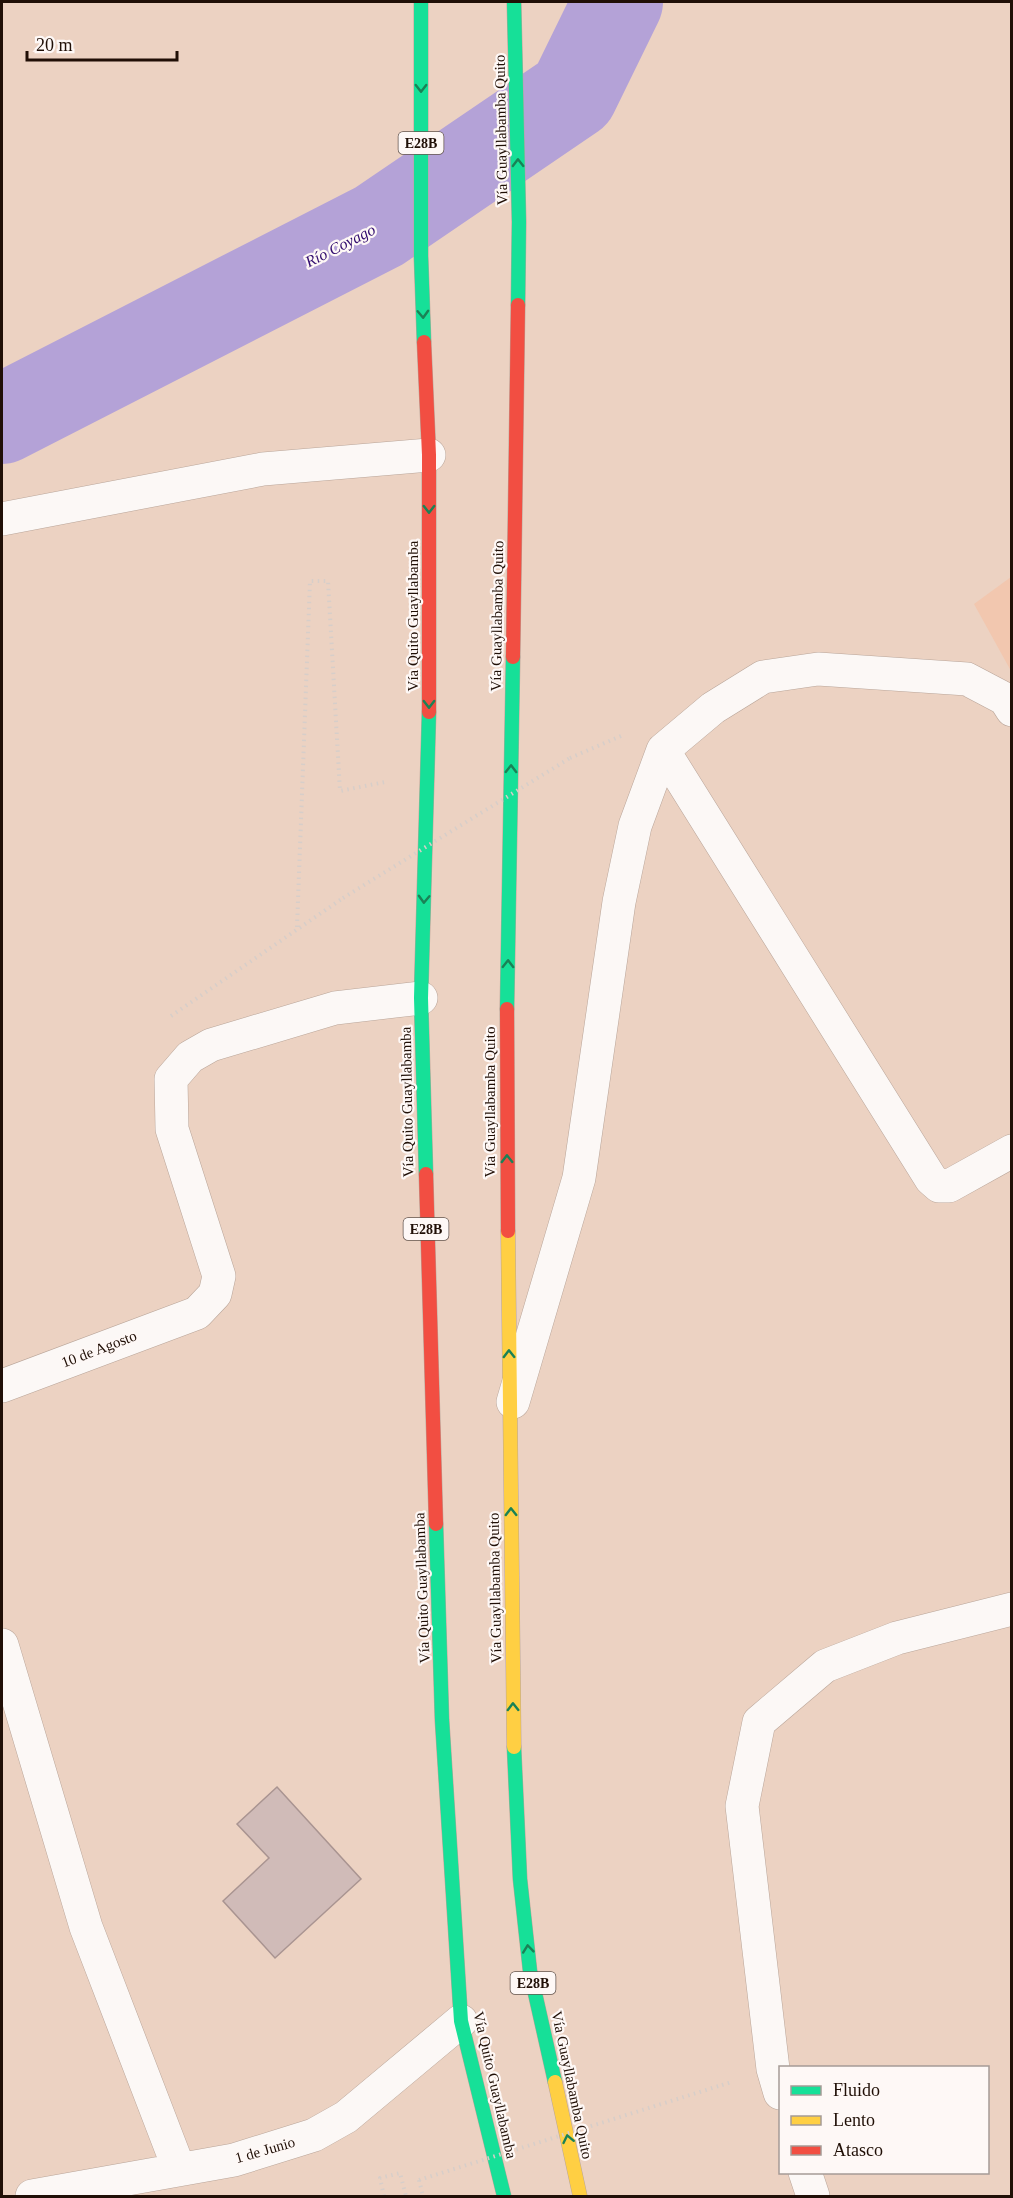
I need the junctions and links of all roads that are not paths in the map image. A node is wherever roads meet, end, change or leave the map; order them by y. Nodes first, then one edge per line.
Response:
1 (421, 2) edge
2 (514, 2) edge
3 (429, 455) junction
4 (2, 519) edge
5 (1011, 710) edge
6 (663, 750) junction
7 (421, 998) junction
8 (1011, 1151) edge
9 (2, 1386) edge
10 (510, 1412) junction
11 (1011, 1609) edge
12 (2, 1645) edge
13 (460, 2021) junction
14 (779, 2090) edge
15 (179, 2169) junction
16 (806, 2174) edge
17 (32, 2196) edge
18 (504, 2196) edge
19 (580, 2196) edge
20 (813, 2196) edge

1 -> 3 highway, Vía Quito Guayllabamba / E28B
10 -> 2 highway, Vía Guayllabamba Quito / E28B
3 - 4 street
3 -> 7 highway, Vía Quito Guayllabamba / E28B
5 - 6 street
6 - 8 street
6 - 10 street
7 - 9 street, 10 de Agosto
7 - 13 highway, Vía Quito Guayllabamba / E28B
19 -> 10 highway, Vía Guayllabamba Quito / E28B
11 - 14 street
12 - 15 street
13 - 15 street, 1 de Junio
13 - 18 highway, Vía Quito Guayllabamba / E28B
15 - 17 street, 1 de Junio
16 - 20 street

